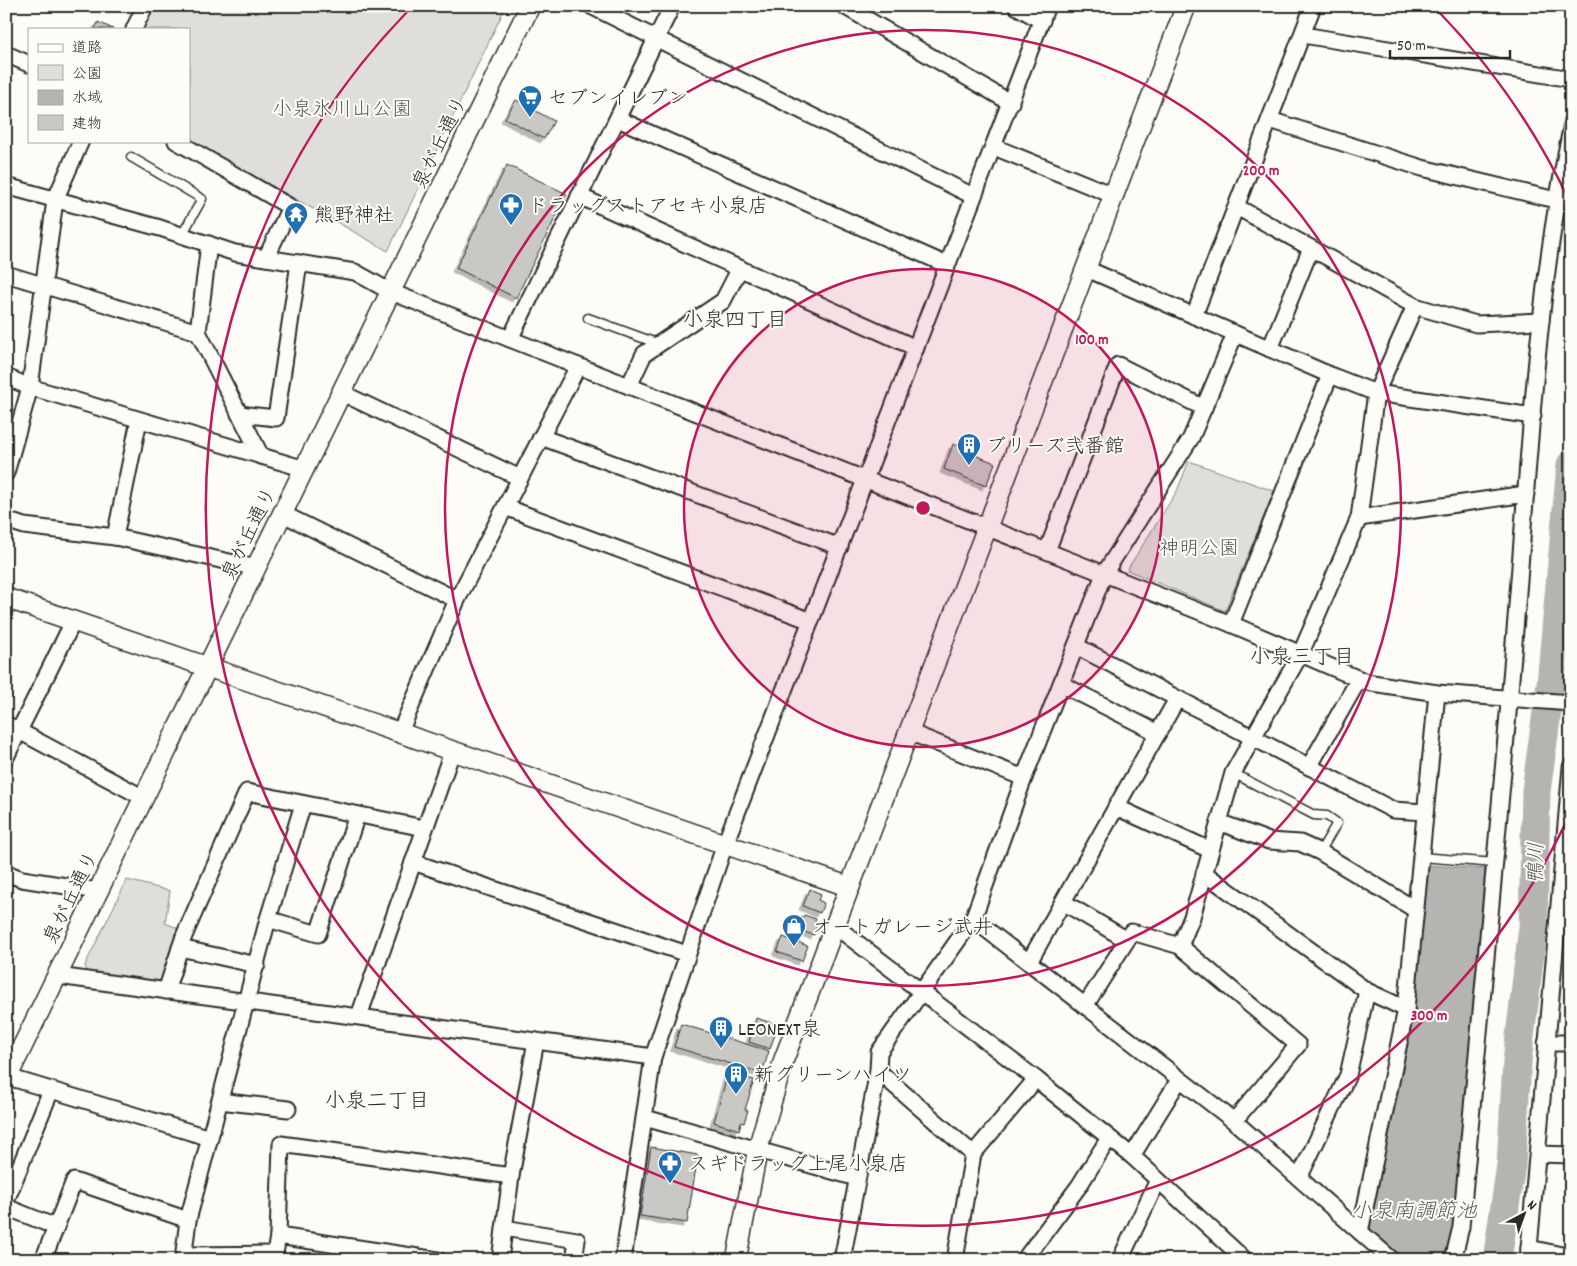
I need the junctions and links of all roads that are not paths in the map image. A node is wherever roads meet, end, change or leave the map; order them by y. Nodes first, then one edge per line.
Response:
1 (145, 6) edge
2 (530, 6) edge
3 (591, 6) edge
4 (672, 6) edge
5 (844, 6) edge
6 (1016, 6) edge
7 (1047, 6) edge
8 (1186, 6) edge
9 (1314, 6) edge
10 (1042, 21) junction
11 (134, 28) edge
12 (1302, 34) junction
13 (656, 37) junction
14 (6, 54) edge
15 (28, 64) edge
16 (1571, 79) edge
17 (1011, 103) junction
18 (618, 118) junction
19 (1270, 120) junction
20 (1571, 129) edge
21 (81, 142) edge
22 (178, 142) edge
23 (994, 147) junction
24 (131, 156) dead end
25 (6, 186) edge
26 (579, 196) junction
27 (973, 196) junction
28 (1115, 196) junction
29 (54, 200) junction
30 (1556, 200) junction
31 (1237, 207) junction
32 (182, 235) junction
33 (208, 244) junction
34 (1311, 248) junction
35 (266, 258) junction
36 (299, 263) junction
37 (947, 265) junction
38 (740, 268) junction
39 (1088, 269) junction
40 (6, 274) edge
41 (43, 287) junction
42 (391, 292) junction
43 (1416, 306) junction
44 (1194, 316) junction
45 (588, 318) dead end
46 (1541, 321) junction
47 (198, 332) junction
48 (1235, 334) junction
49 (510, 339) junction
50 (659, 344) junction
51 (916, 348) junction
52 (1270, 349) junction
53 (578, 366) junction
54 (1330, 375) junction
55 (6, 377) edge
56 (629, 386) junction
57 (30, 387) junction
58 (342, 392) junction
59 (1376, 393) junction
60 (1204, 408) junction
61 (239, 414) junction
62 (1533, 416) junction
63 (139, 420) junction
64 (541, 437) junction
65 (261, 456) junction
66 (305, 469) junction
67 (6, 473) edge
68 (520, 478) junction
69 (865, 478) junction
70 (1526, 494) junction
71 (505, 507) junction
72 (283, 514) junction
73 (1360, 518) junction
74 (6, 520) edge
75 (988, 528) junction
76 (115, 537) junction
77 (840, 547) junction
78 (1047, 551) junction
79 (257, 568) junction
80 (1104, 574) junction
81 (6, 598) edge
82 (457, 600) junction
83 (811, 621) junction
84 (73, 622) junction
85 (1231, 624) junction
86 (1076, 646) junction
87 (1301, 653) junction
88 (208, 668) junction
89 (1358, 678) junction
90 (1061, 684) junction
91 (1437, 693) junction
92 (1510, 697) junction
93 (1177, 699) junction
94 (1571, 703) edge
95 (13, 727) edge
96 (400, 732) junction
97 (909, 732) junction
98 (1158, 733) junction
99 (1253, 738) junction
100 (452, 752) junction
101 (6, 756) edge
102 (1309, 766) junction
103 (1571, 767) edge
104 (1233, 773) junction
105 (1024, 778) junction
106 (144, 798) junction
107 (303, 804) junction
108 (1116, 807) junction
109 (1425, 812) junction
110 (357, 815) junction
111 (1568, 821) edge
112 (1219, 822) junction
113 (424, 828) junction
114 (725, 844) junction
115 (1210, 850) junction
116 (1320, 852) junction
117 (1421, 858) junction
118 (413, 862) junction
119 (1495, 862) junction
120 (6, 873) edge
121 (1204, 874) junction
122 (850, 887) junction
123 (98, 891) junction
124 (1062, 902) junction
125 (1416, 910) junction
126 (268, 919) junction
127 (973, 919) junction
128 (835, 926) junction
129 (1564, 932) edge
130 (1127, 940) junction
131 (1180, 946) junction
132 (180, 948) junction
133 (687, 954) junction
134 (1029, 962) junction
135 (257, 965) junction
136 (58, 976) junction
137 (166, 991) junction
138 (922, 991) junction
139 (1367, 991) junction
140 (248, 1001) junction
141 (1085, 1006) junction
142 (1406, 1009) junction
143 (359, 1016) junction
144 (536, 1041) junction
145 (1546, 1043) junction
146 (1571, 1043) edge
147 (653, 1057) junction
148 (878, 1071) junction
149 (7, 1078) edge
150 (1036, 1079) junction
151 (1179, 1080) junction
152 (51, 1090) junction
153 (220, 1102) junction
154 (288, 1109) dead end
155 (645, 1118) junction
156 (1234, 1121) junction
157 (210, 1138) junction
158 (1109, 1138) junction
159 (758, 1148) junction
160 (973, 1154) junction
161 (1538, 1154) junction
162 (1571, 1155) edge
163 (1132, 1156) junction
164 (511, 1176) junction
165 (857, 1178) junction
166 (1299, 1178) junction
167 (1158, 1182) junction
168 (6, 1201) edge
169 (6, 1207) edge
170 (188, 1220) junction
171 (56, 1228) junction
172 (504, 1228) junction
173 (1360, 1232) junction
174 (278, 1236) junction
175 (1528, 1254) edge
176 (1027, 1256) dead end
177 (274, 1257) edge
178 (1571, 1257) edge
179 (184, 1258) edge
180 (44, 1260) edge
181 (438, 1260) edge
182 (500, 1260) edge
183 (574, 1260) edge
184 (623, 1260) edge
185 (736, 1260) edge
186 (842, 1260) edge
187 (955, 1260) edge
188 (1120, 1260) edge
189 (1245, 1260) edge
190 (1392, 1260) edge
191 (1453, 1260) edge

1 - 11 street
2 - 42 street, 泉が丘通り
3 - 13 street
4 - 13 street
5 - 17 street
6 - 10 street
7 - 10 street
8 - 28 street
9 - 12 street
10 - 17 street
12 - 16 street
12 - 19 street
13 - 18 street
13 - 27 street
14 - 15 street
17 - 23 street
18 - 26 street
18 - 37 street
19 - 30 street
19 - 31 street
20 - 30 street
21 - 29 street
22 - 35 street
23 - 27 street
23 - 28 street
24 - 32 lane
25 - 29 street
26 - 38 street
26 - 49 street
27 - 37 street
28 - 39 street
29 - 32 street
29 - 41 street
30 - 46 street
31 - 34 street
31 - 44 street
32 - 33 street
33 - 35 street
33 - 47 street
34 - 43 street
34 - 52 street
35 - 36 street
36 - 42 street
36 - 61 street
37 - 51 street
38 - 50 street
38 - 51 street
39 - 44 street
39 - 75 street
40 - 41 street
41 - 47 street
41 - 57 street
42 - 49 street
42 - 58 street, 泉が丘通り
43 - 46 street
43 - 59 street
44 - 48 street
45 - 50 lane
46 - 62 street
47 - 61 street
48 - 52 street
48 - 60 street
49 - 53 street
50 - 56 street
51 - 69 street
52 - 54 street
53 - 56 street
53 - 64 street
54 - 59 street
54 - 85 street
55 - 57 street
56 - 69 street
57 - 63 street
57 - 67 street
58 - 66 street, 泉が丘通り
58 - 68 street
59 - 62 street
59 - 73 street
60 - 78 street
60 - 80 street
61 - 65 street
62 - 70 street
63 - 65 street
63 - 76 street
64 - 68 street
64 - 77 street
65 - 66 street
66 - 72 street, 泉が丘通り
68 - 71 street
69 - 75 street
69 - 77 street
70 - 73 street
70 - 92 street
71 - 82 street
71 - 83 street
72 - 79 street, 泉が丘通り
72 - 82 street
73 - 87 street
74 - 76 street
75 - 78 street
75 - 97 street
76 - 79 street
77 - 83 street
78 - 80 street
79 - 88 street, 泉が丘通り
80 - 85 street
80 - 86 street
81 - 84 street
82 - 96 street
83 - 114 street
84 - 88 street
84 - 95 street
85 - 87 street
86 - 90 street
86 - 93 street
87 - 89 street
87 - 99 street
88 - 96 street
88 - 106 street, 泉が丘通り
89 - 91 street
89 - 102 street
90 - 98 street
90 - 105 street
91 - 92 street
91 - 109 street
92 - 94 street
92 - 119 street
93 - 98 street
93 - 99 street
95 - 101 street
95 - 106 street
96 - 100 street
97 - 105 street
97 - 122 street
98 - 108 street
99 - 102 street
99 - 104 street
100 - 113 street
100 - 114 street
102 - 109 street
103 - 111 street
104 - 112 street
104 - 116 lane
105 - 127 street
106 - 123 street, 泉が丘通り
107 - 110 street
107 - 126 street
107 - 132 street
108 - 115 street
108 - 124 street
109 - 117 street
110 - 113 street
110 - 126 street
111 - 129 street
112 - 115 street
112 - 116 street
113 - 118 street
114 - 122 street
114 - 133 street
115 - 121 street
116 - 125 street
117 - 119 lane
117 - 125 street
118 - 133 street
118 - 143 street
119 - 191 street
120 - 123 street
121 - 131 street
121 - 139 street
122 - 128 street
123 - 136 street, 泉が丘通り
124 - 130 street
124 - 134 street
125 - 142 street
126 - 135 street
127 - 134 street
127 - 138 street
128 - 138 street
128 - 159 street
129 - 145 street
130 - 131 street
130 - 141 street
131 - 156 street
132 - 135 street
132 - 137 street
133 - 147 street
134 - 141 street
135 - 140 street
136 - 137 street
136 - 149 street, 泉が丘通り
137 - 140 street
138 - 148 street
138 - 150 street
139 - 142 street
139 - 166 street
140 - 143 street
140 - 153 street
141 - 151 street
142 - 173 street
143 - 144 street
144 - 147 street
144 - 164 street
145 - 146 street
145 - 161 street
147 - 155 street
148 - 160 street
148 - 165 street
149 - 152 street
150 - 158 street
150 - 160 street
151 - 156 street
151 - 163 street
152 - 157 street
152 - 168 street
153 - 154 street
153 - 157 street
155 - 159 street
155 - 184 street
156 - 166 street
157 - 170 street
158 - 163 street
158 - 176 street
159 - 165 street
159 - 185 street
160 - 187 street
161 - 162 street
161 - 175 street
163 - 167 street
164 - 172 street
164 - 174 street
165 - 186 street
166 - 173 street
167 - 188 street
167 - 189 street
169 - 171 street
170 - 171 street
170 - 179 street
171 - 180 street
172 - 182 street
172 - 183 street
173 - 190 street
174 - 177 street
174 - 181 street
175 - 178 street
177 - 179 street

